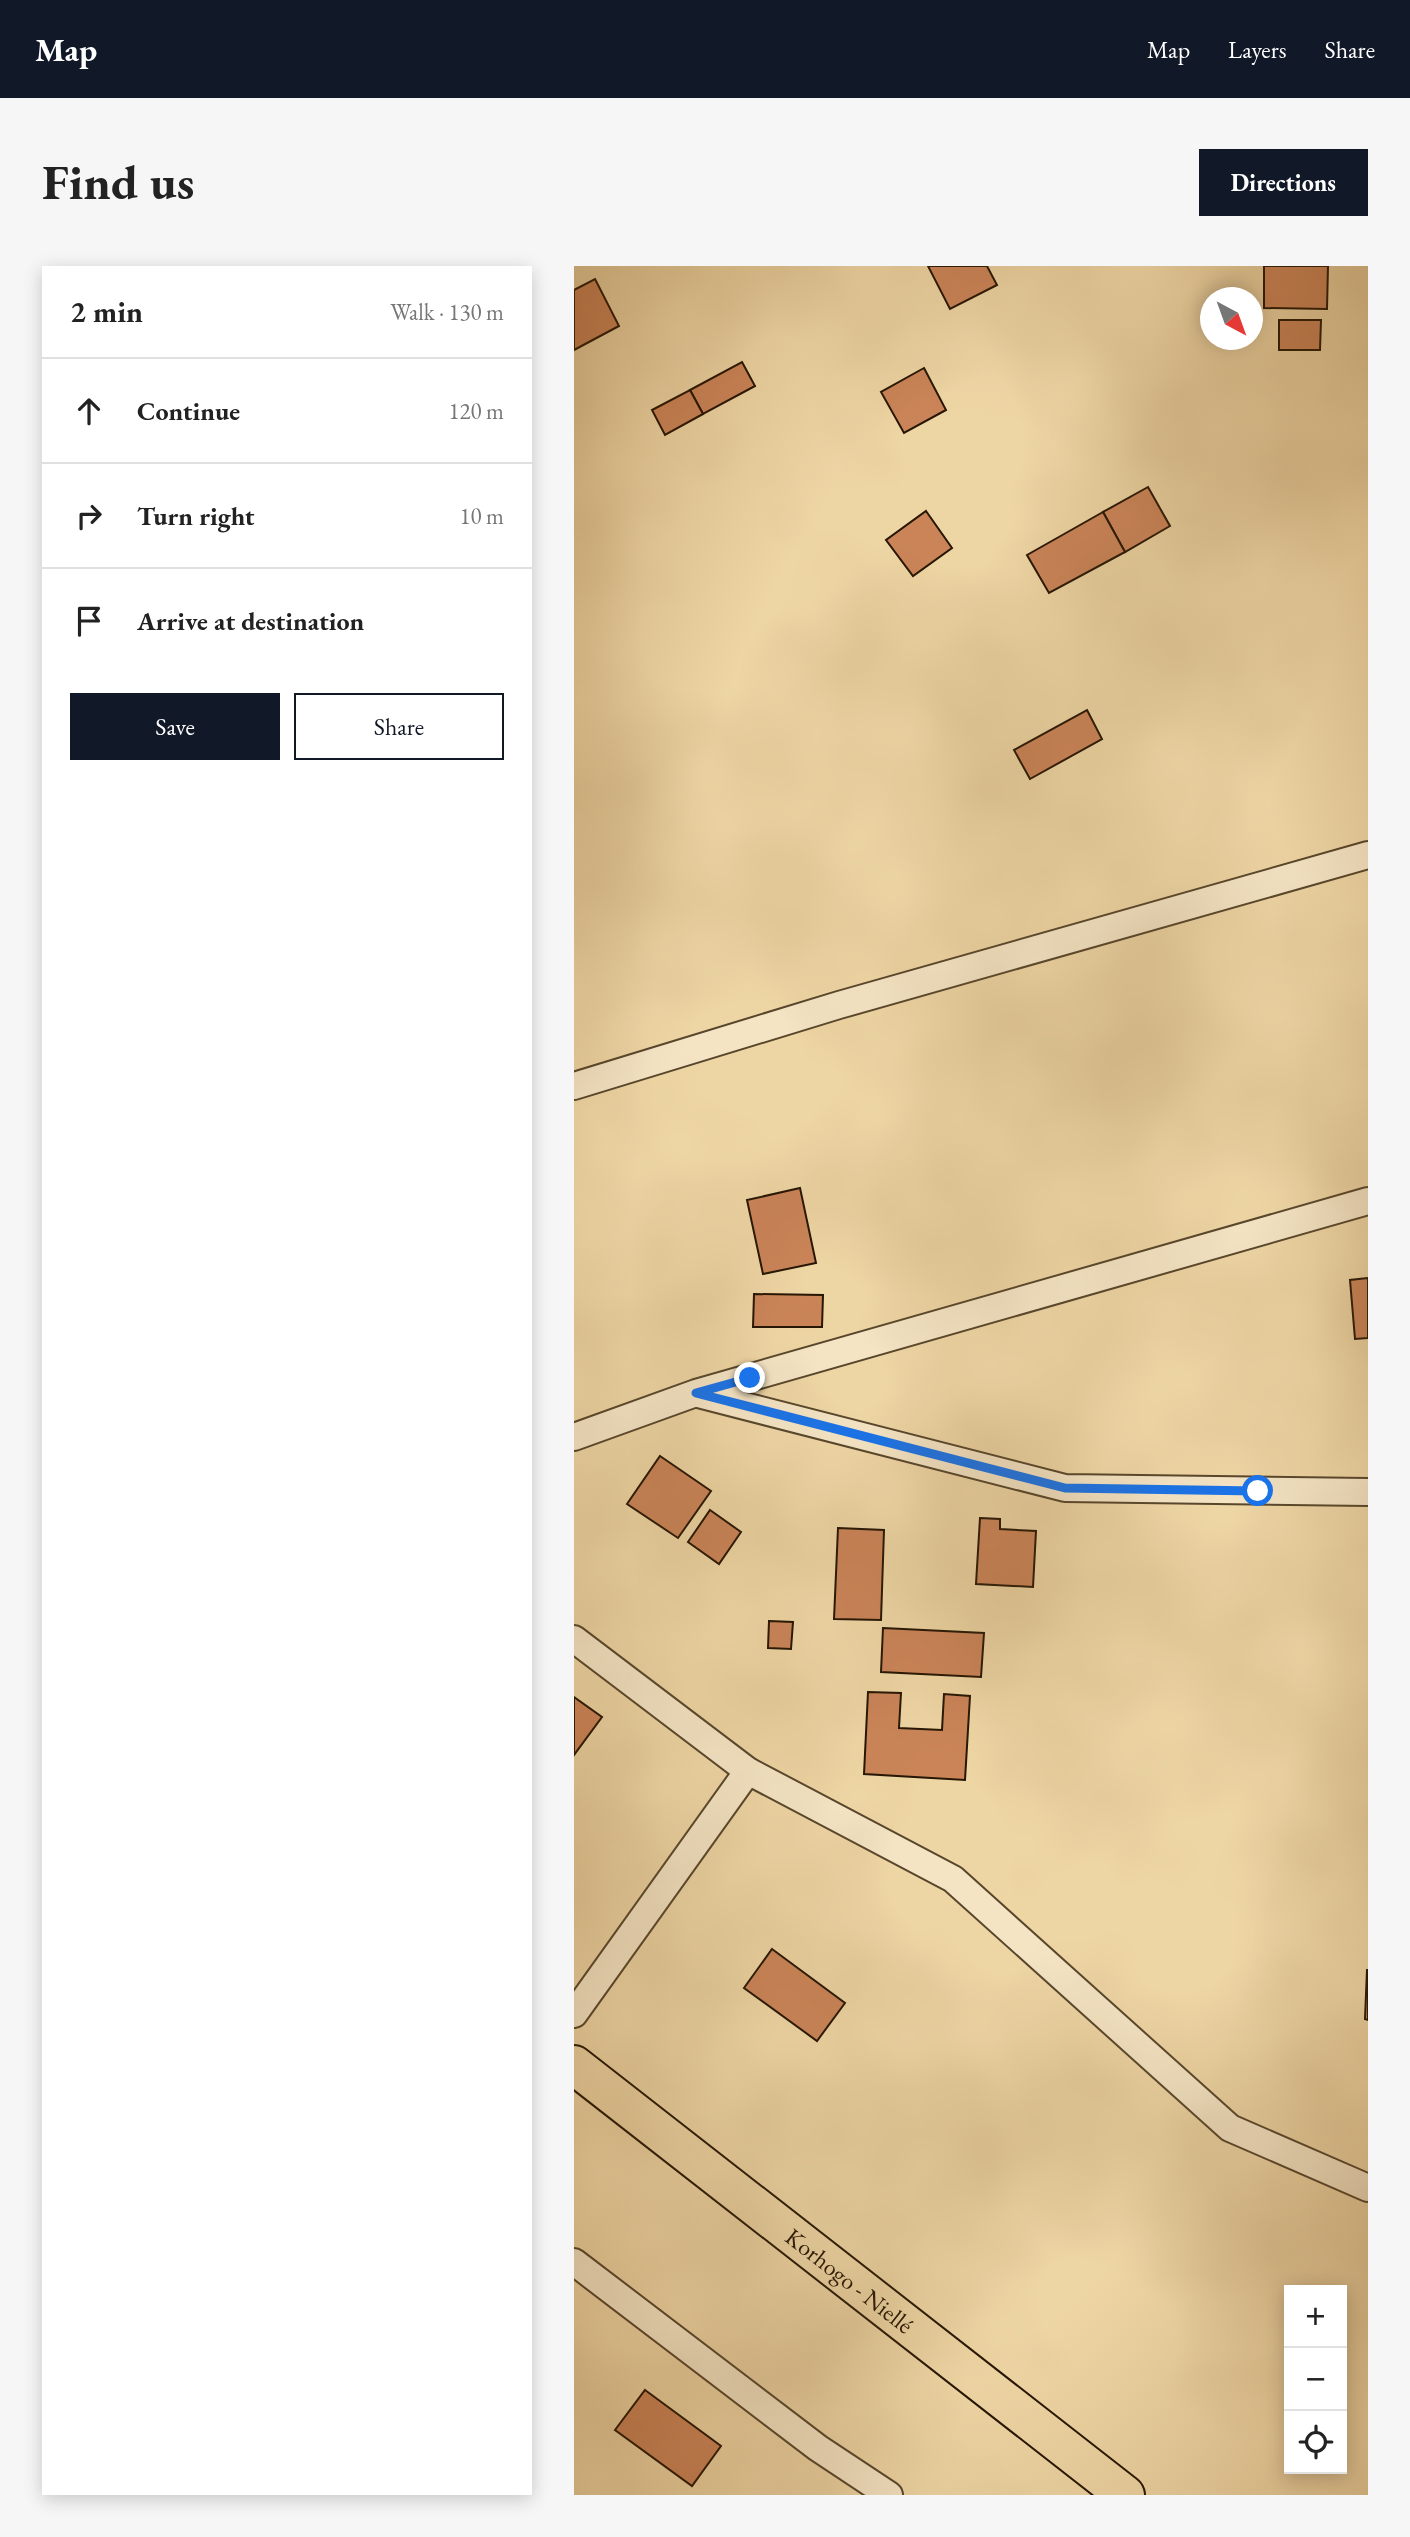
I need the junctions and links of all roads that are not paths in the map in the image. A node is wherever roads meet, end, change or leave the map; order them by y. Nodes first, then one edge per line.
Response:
1 (1368, 855) edge
2 (574, 1086) edge
3 (1368, 1201) edge
4 (696, 1393) junction
5 (574, 1437) edge
6 (1368, 1492) edge
7 (574, 1639) edge
8 (748, 1771) junction
9 (574, 2014) edge
10 (574, 2065) edge
11 (1368, 2188) edge
12 (574, 2262) edge
13 (889, 2495) edge
14 (1125, 2495) edge

1 - 2 street
3 - 4 street
4 - 5 street
4 - 6 street
7 - 8 street
8 - 9 street
8 - 11 street
10 - 14 main road, Korhogo - Niellé
12 - 13 street

